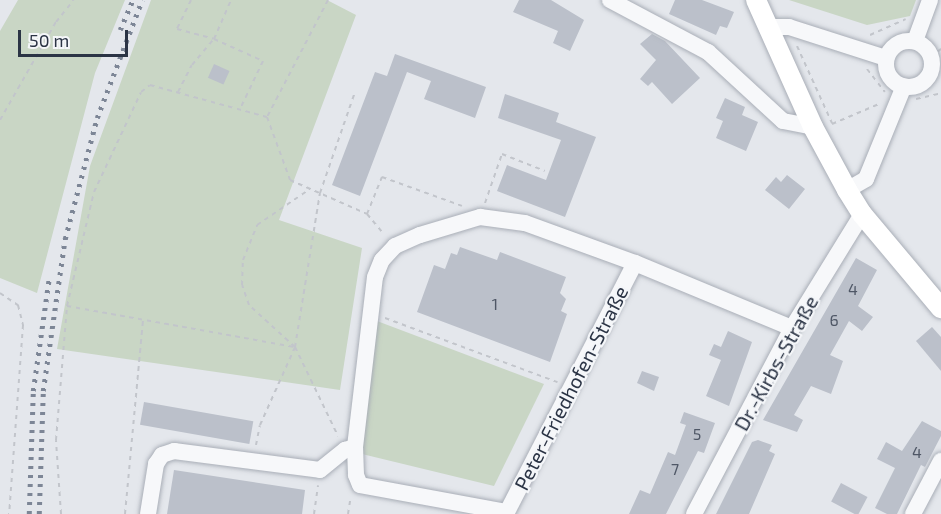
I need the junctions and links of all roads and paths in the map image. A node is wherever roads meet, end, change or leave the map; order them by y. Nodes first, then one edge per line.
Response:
1 (75, 0) edge
2 (191, 0) edge
3 (231, 0) edge
4 (328, 0) edge
5 (610, 0) edge
6 (756, 0) edge
7 (930, 0) edge
8 (636, 7) edge
9 (910, 16) dead end
10 (768, 27) junction
11 (867, 36) dead end
12 (214, 39) junction
13 (915, 41) junction
14 (807, 47) dead end
15 (886, 58) junction
16 (860, 63) dead end
17 (936, 63) edge
18 (904, 86) junction
19 (178, 92) junction
20 (355, 92) dead end
21 (240, 109) junction
22 (267, 117) junction
23 (0, 120) edge
24 (822, 125) junction
25 (836, 133) dead end
26 (545, 171) dead end
27 (852, 187) junction
28 (310, 189) junction
29 (320, 193) junction
30 (367, 214) junction
31 (862, 214) junction
32 (481, 215) junction
33 (395, 246) junction
34 (635, 263) junction
35 (0, 293) edge
36 (67, 306) junction
37 (941, 308) edge
38 (371, 313) junction
39 (143, 321) junction
40 (792, 328) junction
41 (295, 347) junction
42 (572, 387) junction
43 (350, 448) junction
44 (941, 461) edge
45 (252, 462) junction
46 (320, 470) junction
47 (9, 514) edge
48 (61, 514) edge
49 (125, 514) edge
50 (148, 514) edge
51 (314, 514) edge
52 (694, 514) edge
53 (914, 514) edge

1 - 23 path
2 - 12 path
3 - 12 path
4 - 22 path
5 - 8 street
6 - 10 main road
7 - 13 street
8 - 24 street
9 - 11 path
10 - 15 street
10 - 24 main road
12 - 19 path
12 - 21 path
13 - 15 street
13 - 17 street
14 - 24 path
15 - 18 street
16 - 24 path
17 - 18 street
18 - 27 street
19 - 21 path
19 - 36 path
20 - 29 path
21 - 22 path
22 - 28 path
24 - 25 path
24 - 27 main road
26 - 32 path
27 - 31 main road
28 - 29 path
28 - 41 path
29 - 30 path
29 - 41 path
30 - 32 path
30 - 33 path
31 - 37 main road
31 - 40 street, Dr.-Kirbs-Straße
32 - 33 street, Peter-Friedhofen-Straße
32 - 34 street, Peter-Friedhofen-Straße
33 - 38 street
34 - 40 street, Peter-Friedhofen-Straße
34 - 42 street, Peter-Friedhofen-Straße
35 - 47 path
36 - 39 path
36 - 48 path
38 - 42 path
38 - 43 street
39 - 41 path
39 - 49 path
40 - 52 street, Dr.-Kirbs-Straße
41 - 43 path
41 - 45 path
42 - 43 street, Peter-Friedhofen-Straße
43 - 46 street
44 - 53 street
45 - 46 street
45 - 50 street
46 - 51 path

